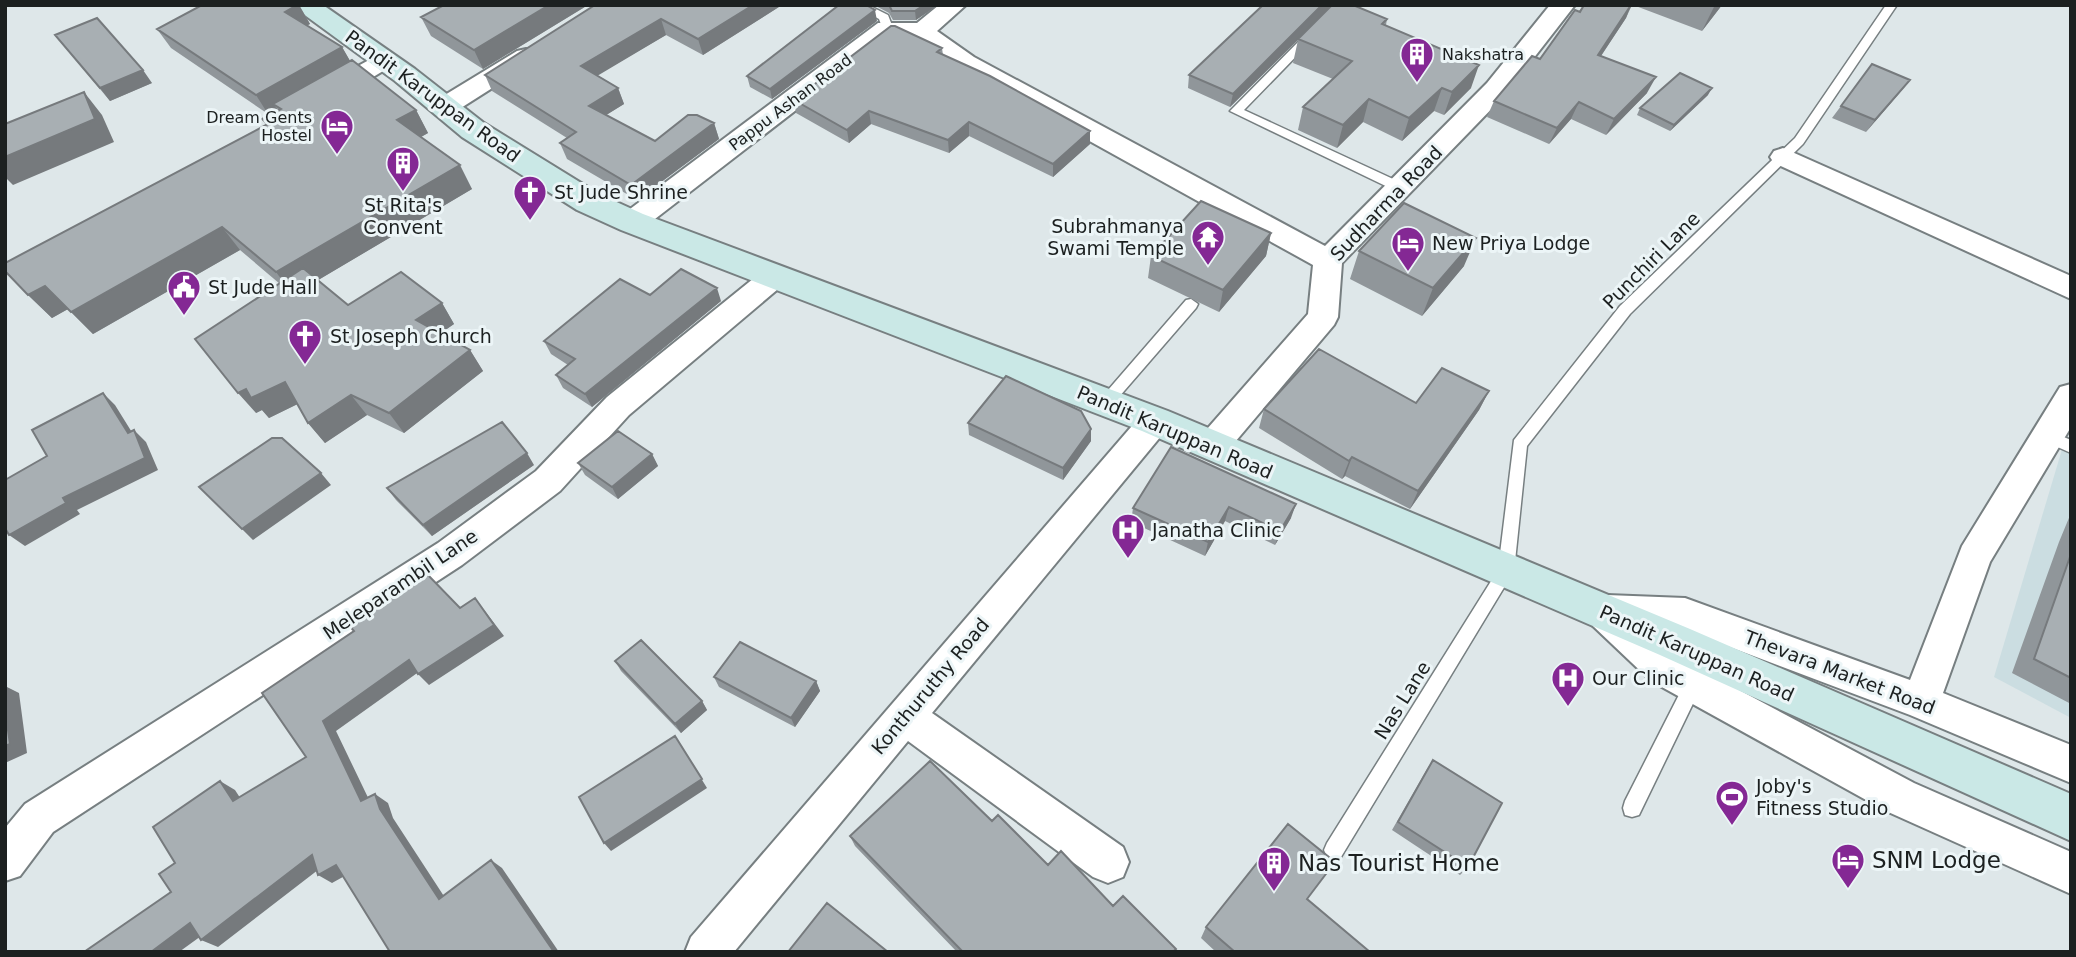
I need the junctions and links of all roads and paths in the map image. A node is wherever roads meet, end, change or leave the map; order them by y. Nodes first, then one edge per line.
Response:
1 (305, 5) edge
2 (858, 5) edge
3 (954, 5) edge
4 (1563, 5) edge
5 (1892, 5) edge
6 (1321, 24) edge
7 (887, 28) junction
8 (922, 30) junction
9 (550, 41) edge
10 (384, 60) junction
11 (306, 106) edge
12 (444, 107) junction
13 (1783, 157) junction
14 (1401, 188) junction
15 (632, 222) junction
16 (1328, 260) junction
17 (774, 277) junction
18 (2071, 288) edge
19 (1191, 303) edge
20 (2071, 396) edge
21 (1107, 401) junction
22 (1155, 421) junction
23 (2060, 442) edge
24 (1212, 446) junction
25 (1506, 571) junction
26 (1601, 611) junction
27 (1693, 685) junction
28 (1921, 702) junction
29 (904, 716) junction
30 (2071, 764) edge
31 (1632, 808) dead end
32 (2071, 818) edge
33 (1334, 850) dead end
34 (5, 861) edge
35 (1108, 862) dead end
36 (2071, 873) edge
37 (706, 952) edge

1 - 10 main road, Pandit Karuppan Road
2 - 7 lane
3 - 8 street
4 - 14 street, Sudharma Road
5 - 13 lane, Punchiri Lane
6 - 14 lane
7 - 8 street
7 - 15 street, Pappu Ashan Road
8 - 16 street
9 - 12 street
10 - 11 street
10 - 12 main road, Pandit Karuppan Road
12 - 15 main road, Pandit Karuppan Road
13 - 18 street
13 - 25 lane, Punchiri Lane
14 - 16 street, Sudharma Road
15 - 17 main road, Pandit Karuppan Road
16 - 24 street, Sudharma Road
17 - 21 main road, Pandit Karuppan Road
17 - 34 street, Meleparambil Lane
19 - 21 lane
20 - 23 street
21 - 22 main road, Pandit Karuppan Road
22 - 24 main road, Pandit Karuppan Road
22 - 29 street, Konthuruthy Road
23 - 28 street
24 - 25 main road, Pandit Karuppan Road
25 - 26 main road, Pandit Karuppan Road
25 - 33 lane, Nas Lane
26 - 27 street
26 - 28 street, Thevara Market Road
26 - 32 main road, Pandit Karuppan Road
27 - 31 lane
27 - 36 street
28 - 30 street, Thevara Market Road
29 - 35 street
29 - 37 street, Konthuruthy Road

